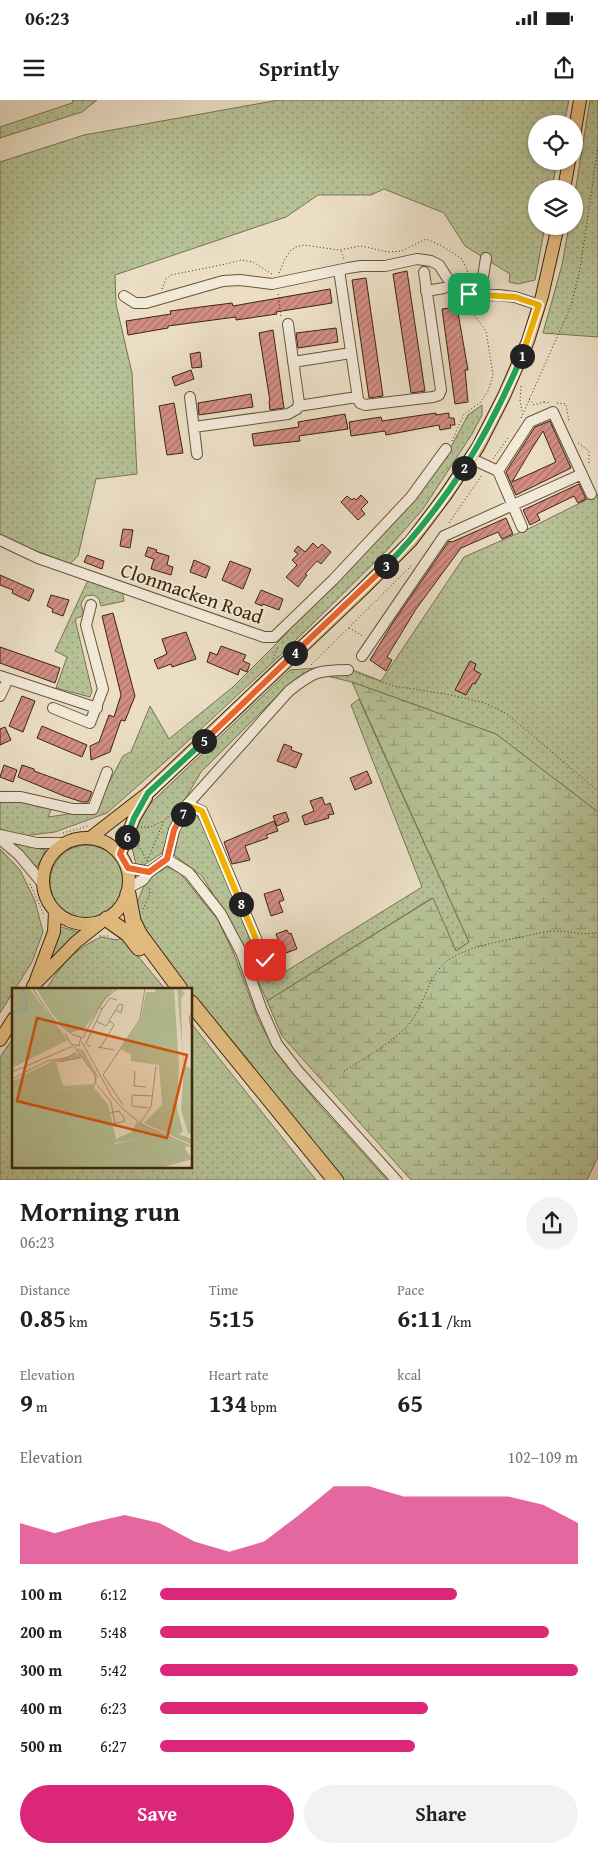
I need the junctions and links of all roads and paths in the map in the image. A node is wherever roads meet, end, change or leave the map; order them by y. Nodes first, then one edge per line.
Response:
1 (580, 100) edge
2 (578, 115) edge
3 (556, 235) edge
4 (486, 258) dead end
5 (339, 270) junction
6 (424, 272) dead end
7 (276, 282) junction
8 (444, 288) dead end
9 (426, 291) junction
10 (469, 294) junction
11 (124, 296) dead end
12 (480, 296) junction
13 (164, 299) junction
14 (539, 305) junction
15 (285, 323) joint
16 (351, 353) junction
17 (293, 362) junction
18 (521, 386) dead end
19 (190, 397) dead end
20 (358, 397) junction
21 (529, 399) dead end
22 (298, 406) junction
23 (523, 412) dead end
24 (546, 415) junction
25 (194, 427) junction
26 (446, 449) joint
27 (198, 454) dead end
28 (470, 458) junction
29 (498, 471) junction
30 (582, 474) junction
31 (591, 494) dead end
32 (513, 506) junction
33 (522, 527) dead end
34 (0, 540) edge
35 (91, 605) dead end
36 (349, 628) dead end
37 (372, 642) junction
38 (362, 656) dead end
39 (348, 670) joint
40 (4, 678) edge
41 (0, 696) edge
42 (53, 708) dead end
43 (97, 708) junction
44 (107, 772) dead end
45 (598, 791) edge
46 (148, 793) junction
47 (0, 797) edge
48 (187, 805) junction
49 (94, 824) dead end
50 (137, 827) dead end
51 (0, 835) edge
52 (90, 838) junction
53 (0, 839) edge
54 (61, 839) junction
55 (137, 841) dead end
56 (120, 854) junction
57 (167, 859) junction
58 (128, 868) junction
59 (149, 872) junction
60 (28, 879) dead end
61 (43, 884) junction
62 (150, 887) dead end
63 (129, 890) junction
64 (142, 910) dead end
65 (50, 915) junction
66 (104, 920) junction
67 (598, 932) edge
68 (265, 960) dead end
69 (32, 988) edge
70 (169, 988) edge
71 (179, 988) edge
72 (192, 1005) edge
73 (192, 1017) edge
74 (12, 1021) edge
75 (0, 1040) edge
76 (344, 1071) dead end
77 (324, 1180) edge
78 (336, 1180) edge
79 (397, 1180) edge

1 - 2 main road
3 - 14 main road
4 - 12 street
5 - 7 street
5 - 10 street
5 - 16 street
6 - 9 street
7 - 10 path
7 - 13 street
7 - 13 path
7 - 15 path
8 - 9 street
9 - 20 street
10 - 12 street
10 - 26 path
11 - 13 street
12 - 14 street
14 - 28 main road
15 - 17 street
16 - 17 street
16 - 20 street
17 - 22 street
18 - 23 path
19 - 25 street
20 - 22 street
21 - 24 path
22 - 25 street
24 - 29 street
24 - 30 street
25 - 27 street
26 - 34 street, Clonmacken Road
28 - 29 street
28 - 46 main road
29 - 32 street
30 - 31 street
30 - 32 street
32 - 33 street
32 - 37 street
35 - 43 street
36 - 37 path
37 - 38 street
39 - 45 path
39 - 48 street
40 - 41 street
40 - 43 street
42 - 43 street
44 - 47 street
46 - 52 main road
46 - 56 main road
48 - 57 street
48 - 68 street
49 - 54 path
50 - 55 path
51 - 54 street
52 - 54 main road
52 - 56 main road
53 - 61 street
54 - 61 main road
56 - 58 main road
57 - 59 street
57 - 79 street
58 - 59 street
58 - 63 main road
59 - 63 street
60 - 65 path
61 - 65 main road
62 - 64 path
63 - 66 main road
63 - 71 highway
65 - 66 main road
65 - 69 main road
66 - 69 main road
66 - 70 highway
67 - 76 path
72 - 78 highway
73 - 77 highway
74 - 75 main road

